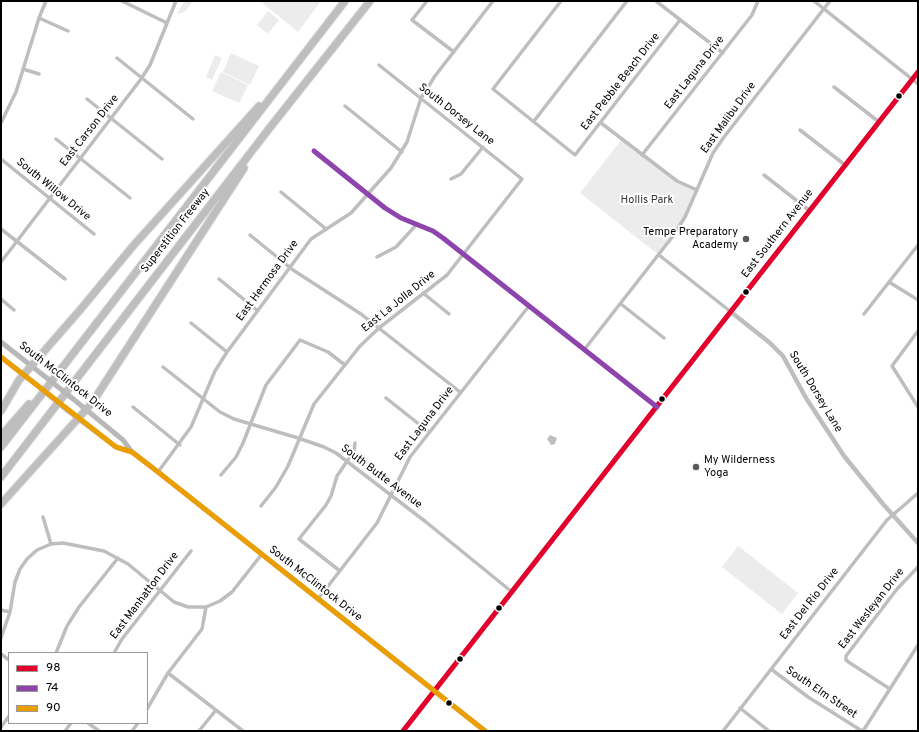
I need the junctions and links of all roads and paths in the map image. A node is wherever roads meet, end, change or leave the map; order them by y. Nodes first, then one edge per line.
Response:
1 (46, 1) edge
2 (122, 1) edge
3 (176, 1) edge
4 (345, 1) edge
5 (370, 1) edge
6 (427, 1) edge
7 (493, 1) edge
8 (561, 1) edge
9 (627, 1) edge
10 (656, 1) edge
11 (758, 1) edge
12 (814, 1) edge
13 (830, 1) edge
14 (824, 9) junction
15 (39, 18) junction
16 (680, 20) junction
17 (167, 23) junction
18 (68, 31) dead end
19 (454, 52) junction
20 (723, 53) junction
21 (117, 58) dead end
22 (379, 65) dead end
23 (294, 68) junction
24 (23, 69) junction
25 (918, 72) edge
26 (39, 74) dead end
27 (142, 78) junction
28 (912, 79) junction
29 (918, 84) edge
30 (834, 87) dead end
31 (421, 98) junction
32 (87, 99) dead end
33 (345, 106) dead end
34 (111, 118) junction
35 (193, 118) dead end
36 (534, 121) junction
37 (879, 122) junction
38 (1, 123) edge
39 (601, 123) junction
40 (268, 130) junction
41 (800, 130) dead end
42 (56, 139) dead end
43 (483, 147) junction
44 (314, 151) dead end
45 (402, 152) junction
46 (642, 155) junction
47 (80, 158) junction
48 (162, 158) dead end
49 (1, 160) edge
50 (845, 165) junction
51 (764, 175) dead end
52 (451, 179) dead end
53 (522, 179) joint
54 (697, 190) junction
55 (281, 192) dead end
56 (369, 195) junction
57 (130, 198) dead end
58 (49, 199) junction
59 (810, 210) junction
60 (417, 224) junction
61 (1, 229) edge
62 (326, 229) junction
63 (94, 234) dead end
64 (250, 235) dead end
65 (17, 241) junction
66 (918, 245) edge
67 (464, 254) junction
68 (659, 255) junction
69 (377, 258) dead end
70 (1, 262) edge
71 (289, 267) junction
72 (65, 279) dead end
73 (219, 280) dead end
74 (889, 282) junction
75 (423, 293) junction
76 (1, 299) edge
77 (918, 300) edge
78 (621, 304) junction
79 (529, 306) junction
80 (14, 310) dead end
81 (258, 311) junction
82 (731, 312) junction
83 (449, 314) dead end
84 (864, 314) dead end
85 (191, 323) dead end
86 (379, 328) junction
87 (93, 330) junction
88 (918, 331) edge
89 (664, 338) dead end
90 (1, 342) edge
91 (584, 350) junction
92 (227, 352) junction
93 (1, 357) edge
94 (345, 365) junction
95 (32, 366) junction
96 (163, 367) dead end
97 (24, 376) junction
98 (460, 392) junction
99 (386, 398) dead end
100 (203, 400) junction
101 (133, 407) dead end
102 (657, 407) junction
103 (918, 407) edge
104 (1, 410) edge
105 (86, 410) junction
106 (79, 419) junction
107 (250, 425) junction
108 (429, 432) junction
109 (1, 436) edge
110 (298, 438) junction
111 (355, 443) dead end
112 (180, 445) junction
113 (1, 448) edge
114 (132, 452) junction
115 (347, 461) junction
116 (158, 472) junction
117 (221, 475) dead end
118 (1, 478) edge
119 (918, 493) edge
120 (391, 495) junction
121 (1, 504) edge
122 (261, 506) dead end
123 (892, 515) junction
124 (43, 517) dead end
125 (918, 543) edge
126 (51, 544) junction
127 (191, 551) dead end
128 (262, 554) junction
129 (118, 558) junction
130 (918, 567) edge
131 (340, 571) junction
132 (160, 590) junction
133 (512, 593) junction
134 (318, 599) junction
135 (206, 607) junction
136 (1, 610) edge
137 (10, 612) junction
138 (1, 638) edge
139 (918, 645) edge
140 (56, 652) edge
141 (115, 652) edge
142 (771, 669) junction
143 (168, 673) junction
144 (890, 689) junction
145 (434, 691) junction
146 (148, 707) edge
147 (740, 708) junction
148 (216, 710) junction
149 (8, 717) edge
150 (89, 724) edge
151 (1, 727) edge
152 (99, 731) edge
153 (199, 731) edge
154 (243, 731) edge
155 (403, 731) edge
156 (486, 731) edge
157 (723, 731) edge
158 (770, 731) edge
159 (862, 731) edge

1 - 15 street
2 - 17 street
3 - 17 street, East Carson Drive
4 - 23 highway, Superstition Freeway
5 - 40 highway, Superstition Freeway
6 - 19 street
7 - 19 street, East Hermosa Drive
8 - 36 street
9 - 36 street
10 - 16 street
11 - 20 street, East Laguna Drive
12 - 14 street
13 - 14 street, East Malibu Drive
14 - 28 street
14 - 54 street, East Malibu Drive
15 - 18 street
15 - 24 street
16 - 20 street
16 - 39 street, East Pebble Beach Drive
17 - 27 street, East Carson Drive
19 - 31 street, East Hermosa Drive
20 - 46 street, East Laguna Drive
21 - 27 street
22 - 31 street, South Dorsey Lane
23 - 87 highway, Superstition Freeway
23 - 95 highway
24 - 26 street
24 - 38 street
25 - 28 main road, East Southern Avenue
27 - 34 street, East Carson Drive
27 - 35 street
28 - 29 street
28 - 37 main road, East Southern Avenue
30 - 37 street
31 - 43 street, South Dorsey Lane
31 - 45 street, East Hermosa Drive
32 - 34 street
33 - 45 street
34 - 47 street, East Carson Drive
34 - 48 street
36 - 39 street, East Pebble Beach Drive
37 - 50 main road, East Southern Avenue
39 - 46 street
40 - 105 highway
40 - 118 highway, Superstition Freeway
41 - 50 street
42 - 47 street
43 - 52 street
43 - 53 street, South Dorsey Lane
44 - 56 street
45 - 56 street, East Hermosa Drive
46 - 54 street
47 - 57 street
47 - 58 street, East Carson Drive
49 - 58 street, South Willow Drive
50 - 59 main road, East Southern Avenue
51 - 59 street
53 - 67 street, East La Jolla Drive
54 - 68 street, East Malibu Drive
55 - 62 street
56 - 60 street
56 - 62 street, East Hermosa Drive
58 - 63 street, South Willow Drive
58 - 65 street, East Carson Drive
59 - 82 main road, East Southern Avenue
60 - 67 street
60 - 69 street
61 - 65 street
62 - 71 street, East Hermosa Drive
64 - 71 street
65 - 70 street, East Carson Drive
65 - 72 street
66 - 74 street
67 - 75 street, East La Jolla Drive
67 - 79 street
68 - 78 street, East Malibu Drive
68 - 82 street, South Dorsey Lane
71 - 81 street, East Hermosa Drive
71 - 86 street
73 - 81 street
74 - 77 street
74 - 84 street
75 - 83 street
75 - 86 street, East La Jolla Drive
76 - 80 street
78 - 89 street
78 - 91 street, East Malibu Drive
79 - 91 street
79 - 98 street, East Laguna Drive
81 - 92 street, East Hermosa Drive
82 - 102 main road, East Southern Avenue
82 - 123 street, South Dorsey Lane
85 - 92 street
86 - 94 street, East La Jolla Drive
86 - 98 street
87 - 109 highway
87 - 113 highway, Superstition Freeway
88 - 103 street
90 - 95 main road, South McClintock Drive
91 - 102 street
92 - 100 street, East Hermosa Drive
93 - 97 main road, South McClintock Drive
94 - 107 street
94 - 110 street, East La Jolla Drive
95 - 97 highway
95 - 105 main road, South McClintock Drive, bridge
96 - 100 street, South Butte Avenue
97 - 104 highway
97 - 106 main road, South McClintock Drive, bridge
98 - 108 street, East Laguna Drive
99 - 108 street
100 - 107 street, South Butte Avenue
100 - 112 street, East Hermosa Drive
101 - 112 street
102 - 133 main road, East Southern Avenue
105 - 106 highway
105 - 114 main road, South McClintock Drive
106 - 114 main road, South McClintock Drive
106 - 121 highway
107 - 110 street, South Butte Avenue
107 - 117 street
108 - 120 street, East Laguna Drive
110 - 115 street, South Butte Avenue
110 - 122 street, East La Jolla Drive
111 - 115 street
112 - 116 street, East Hermosa Drive
114 - 116 main road, South McClintock Drive
115 - 120 street, South Butte Avenue
115 - 131 street
116 - 128 main road, South McClintock Drive
119 - 123 street, East Del Rio Drive
120 - 131 street, East Laguna Drive
120 - 133 street, South Butte Avenue
123 - 125 street, South Dorsey Lane
123 - 142 street, East Del Rio Drive
124 - 126 street
126 - 129 street
126 - 137 street
127 - 132 street, East Manhatton Drive
128 - 134 main road, South McClintock Drive
128 - 135 street
129 - 132 street
129 - 140 street
130 - 144 street, East Wesleyan Drive
131 - 134 street, East Laguna Drive
132 - 135 street
132 - 141 street, East Manhatton Drive
133 - 145 main road, East Southern Avenue
134 - 145 main road, South McClintock Drive
135 - 143 street
136 - 137 street
137 - 138 street
139 - 144 street
142 - 147 street, East Del Rio Drive
142 - 159 street, South Elm Street
143 - 146 street
143 - 148 street
144 - 159 street
145 - 155 main road, East Southern Avenue
145 - 156 main road, South McClintock Drive
147 - 157 street, East Del Rio Drive
147 - 158 street
148 - 153 street
148 - 154 street
149 - 151 street
150 - 152 street

